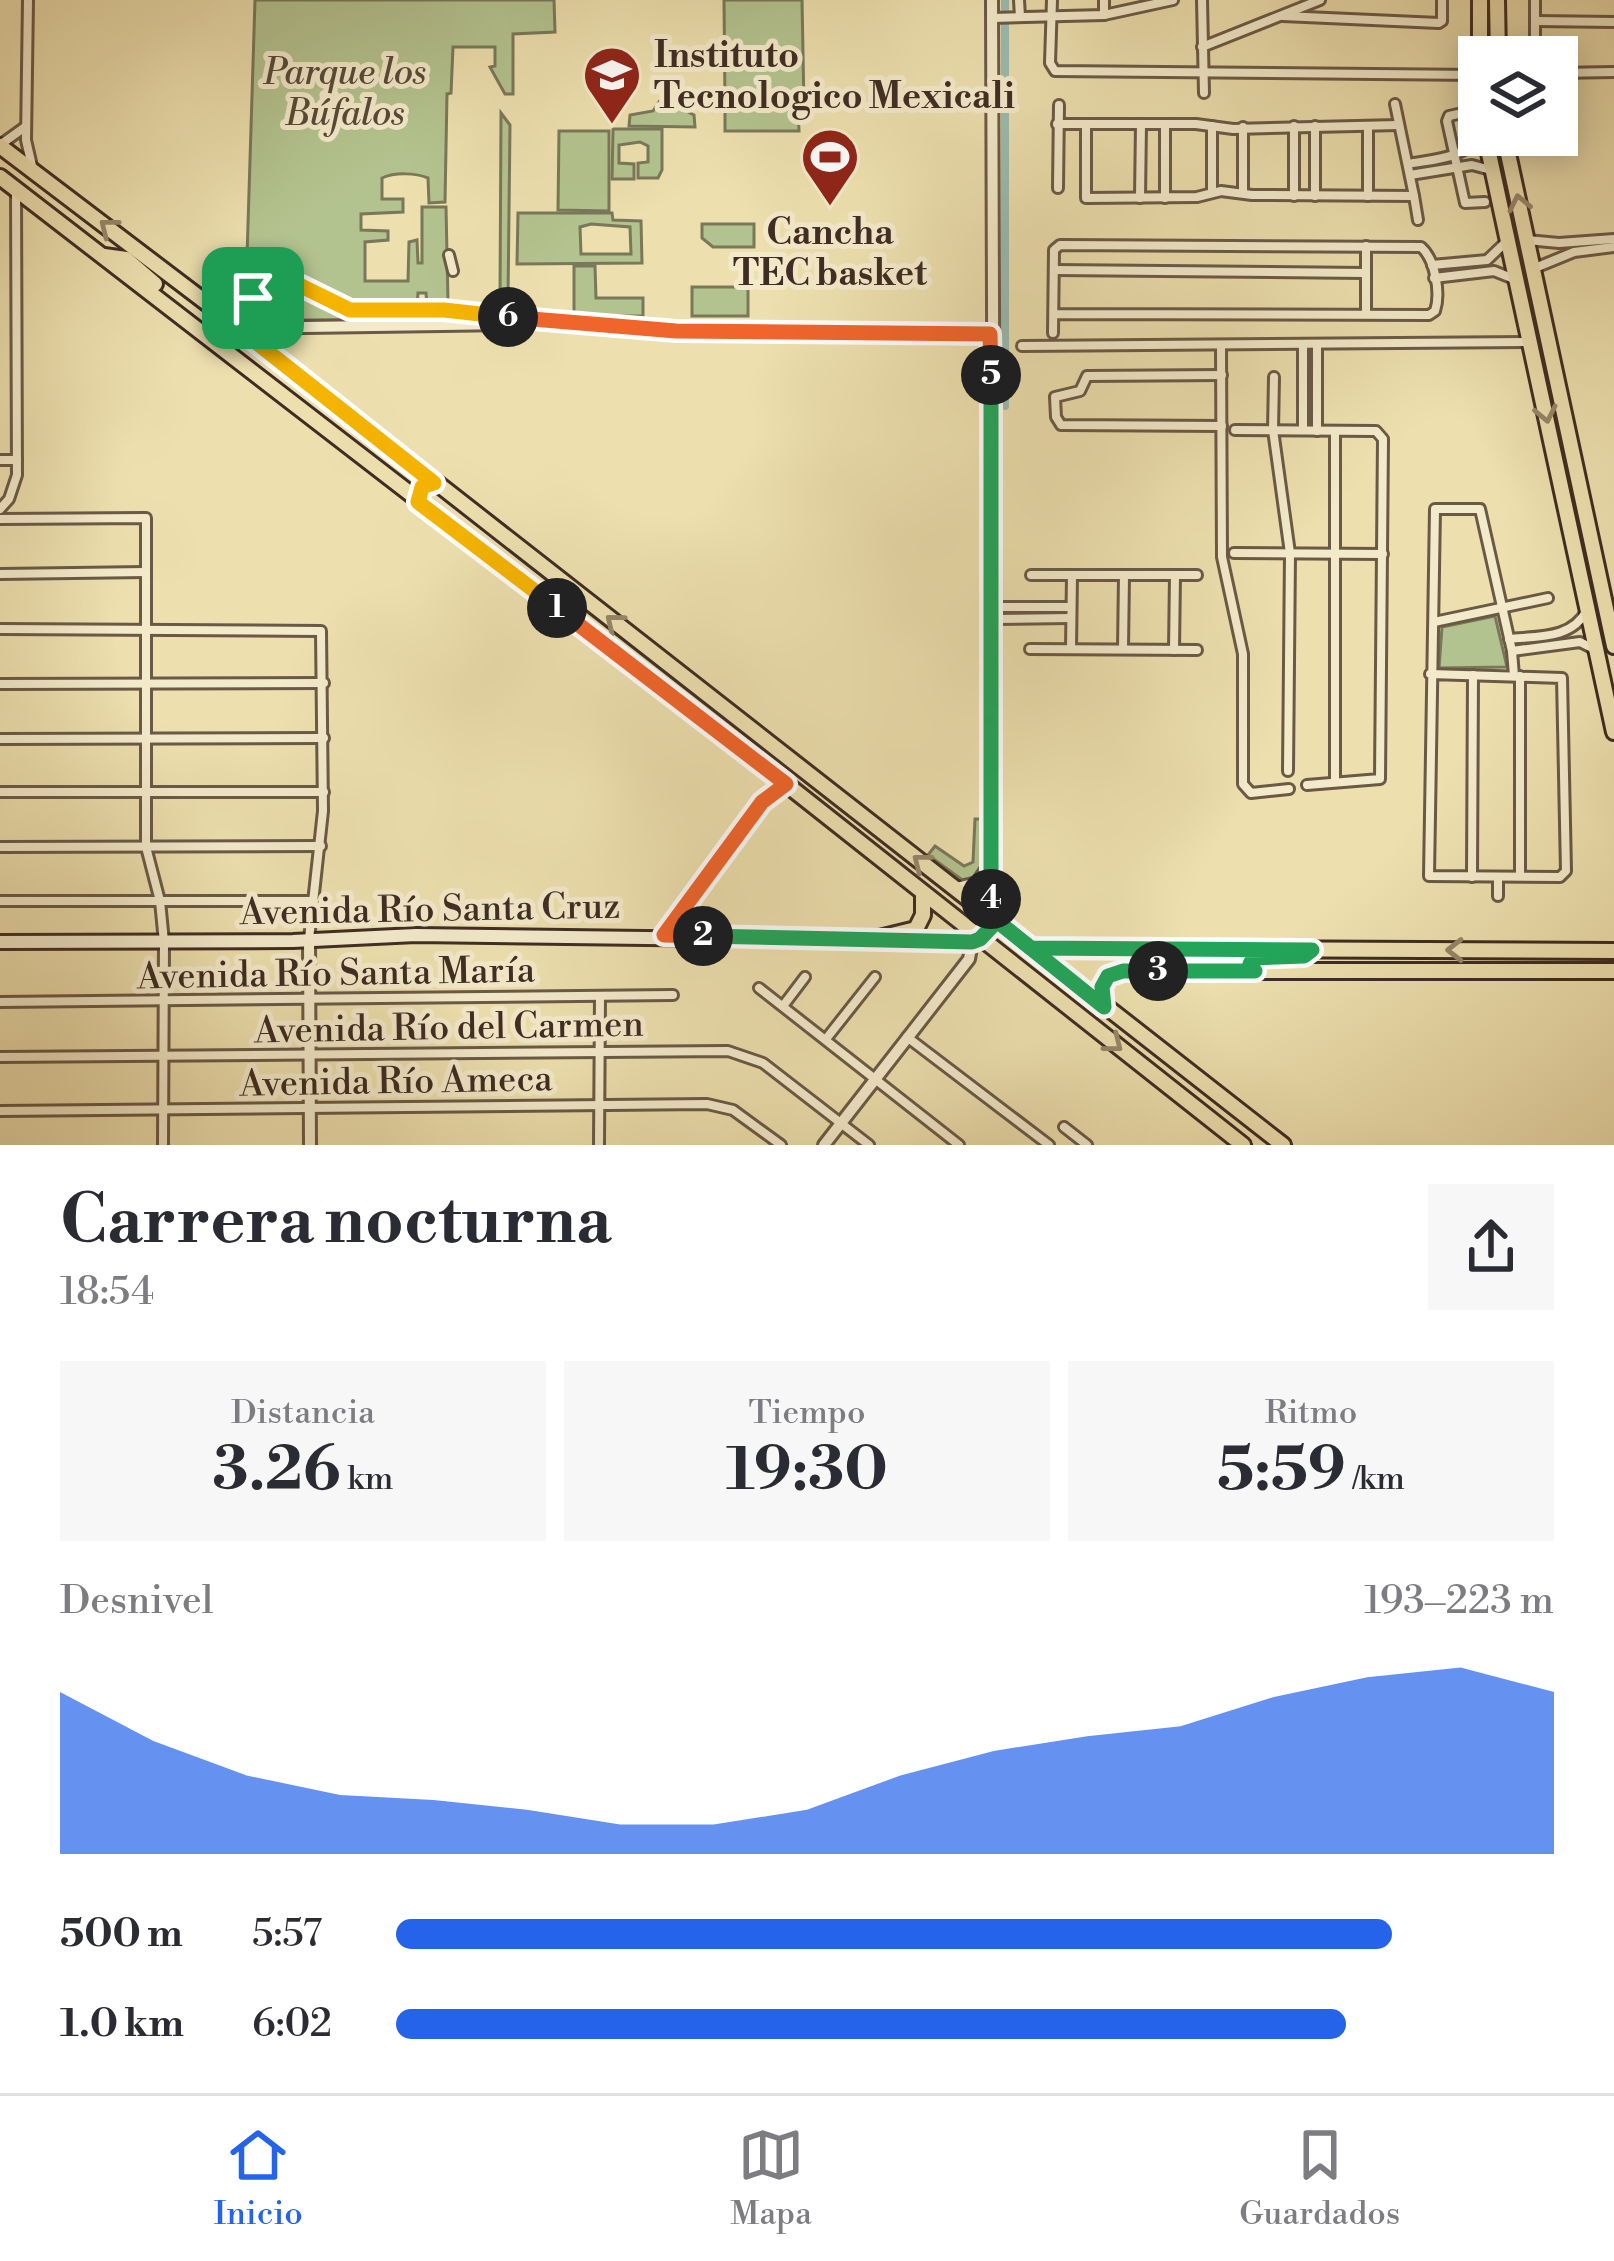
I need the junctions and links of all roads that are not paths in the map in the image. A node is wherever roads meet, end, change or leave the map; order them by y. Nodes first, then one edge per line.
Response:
1 (28, 0) edge
2 (992, 0) edge
3 (1019, 0) edge
4 (1052, 0) edge
5 (1104, 0) edge
6 (1173, 0) edge
7 (1202, 0) edge
8 (1320, 0) edge
9 (1442, 0) edge
10 (1480, 0) edge
11 (1497, 0) edge
12 (1535, 0) edge
13 (1104, 15) junction
14 (1283, 16) junction
15 (1017, 17) junction
16 (1052, 17) junction
17 (996, 18) junction
18 (1535, 21) junction
19 (1614, 22) edge
20 (1480, 36) edge
21 (1498, 36) edge
22 (1535, 36) edge
23 (1202, 47) junction
24 (1201, 71) junction
25 (1578, 73) edge
26 (1614, 73) edge
27 (1458, 75) edge
28 (1204, 93) dead end
29 (1395, 104) dead end
30 (1058, 105) dead end
31 (1458, 114) edge
32 (1058, 124) junction
33 (1086, 124) junction
34 (1141, 124) junction
35 (1165, 124) junction
36 (1368, 125) junction
37 (1399, 125) junction
38 (26, 126) junction
39 (1212, 126) junction
40 (1294, 126) junction
41 (1315, 126) junction
42 (1243, 127) junction
43 (0, 146) edge
44 (1458, 154) edge
45 (1454, 155) junction
46 (1489, 156) edge
47 (1509, 156) edge
48 (32, 167) junction
49 (1456, 167) junction
50 (1409, 169) junction
51 (1493, 170) junction
52 (0, 176) edge
53 (1058, 188) dead end
54 (16, 189) junction
55 (1212, 192) junction
56 (1243, 192) junction
57 (1294, 196) junction
58 (1315, 196) junction
59 (1368, 196) junction
60 (1414, 196) junction
61 (1140, 198) junction
62 (1165, 198) junction
63 (1485, 202) dead end
64 (1418, 220) dead end
65 (1508, 240) junction
66 (1527, 240) junction
67 (1614, 243) edge
68 (1366, 246) junction
69 (1573, 247) junction
70 (448, 255) dead end
71 (104, 256) junction
72 (1475, 262) junction
73 (1432, 266) junction
74 (1533, 268) junction
75 (453, 271) dead end
76 (1054, 271) junction
77 (1366, 273) junction
78 (1477, 274) junction
79 (1434, 278) junction
80 (1517, 281) junction
81 (255, 291) junction
82 (208, 304) junction
83 (444, 310) junction
84 (1054, 314) junction
85 (1366, 314) junction
86 (552, 323) junction
87 (444, 325) junction
88 (270, 327) junction
89 (238, 328) junction
90 (1053, 333) dead end
91 (990, 334) junction
92 (1548, 339) junction
93 (1530, 342) junction
94 (1022, 346) dead end
95 (1303, 346) junction
96 (1317, 346) junction
97 (1221, 347) junction
98 (1222, 375) junction
99 (1274, 377) dead end
100 (1222, 426) junction
101 (1235, 430) dead end
102 (1273, 430) junction
103 (1303, 430) junction
104 (1317, 430) junction
105 (1335, 430) junction
106 (0, 460) edge
107 (17, 460) junction
108 (434, 483) junction
109 (418, 502) junction
110 (0, 509) edge
111 (0, 519) edge
112 (1234, 553) dead end
113 (1290, 554) junction
114 (1335, 554) junction
115 (1382, 554) junction
116 (146, 572) junction
117 (0, 574) edge
118 (1030, 575) dead end
119 (1072, 575) junction
120 (1124, 575) junction
121 (1175, 575) junction
122 (1197, 575) dead end
123 (1548, 598) dead end
124 (1071, 607) junction
125 (1503, 608) junction
126 (1588, 608) junction
127 (993, 613) junction
128 (1071, 618) junction
129 (1434, 622) junction
130 (0, 629) edge
131 (146, 630) junction
132 (1509, 639) junction
133 (1614, 646) edge
134 (1030, 649) dead end
135 (1071, 649) junction
136 (1123, 649) junction
137 (1174, 650) junction
138 (1197, 650) dead end
139 (1512, 651) junction
140 (1597, 652) junction
141 (1430, 674) junction
142 (1473, 675) junction
143 (1517, 676) junction
144 (685, 679) junction
145 (0, 683) edge
146 (146, 683) junction
147 (324, 683) junction
148 (667, 694) junction
149 (1614, 731) edge
150 (146, 738) junction
151 (324, 738) junction
152 (0, 739) edge
153 (799, 766) junction
154 (770, 771) junction
155 (1288, 771) dead end
156 (1334, 780) junction
157 (820, 783) junction
158 (786, 784) junction
159 (1307, 785) dead end
160 (1289, 789) dead end
161 (0, 792) edge
162 (146, 792) junction
163 (324, 792) junction
164 (321, 846) junction
165 (0, 847) edge
166 (146, 847) junction
167 (989, 864) junction
168 (1520, 876) junction
169 (1498, 877) junction
170 (1472, 878) junction
171 (955, 889) junction
172 (923, 893) junction
173 (1498, 896) dead end
174 (160, 901) junction
175 (314, 901) junction
176 (0, 902) edge
177 (994, 919) junction
178 (664, 935) junction
179 (309, 939) junction
180 (875, 939) junction
181 (976, 940) junction
182 (0, 942) edge
183 (164, 942) junction
184 (1031, 948) junction
185 (1312, 950) junction
186 (1518, 951) junction
187 (1614, 951) edge
188 (1255, 971) junction
189 (1474, 971) junction
190 (1614, 971) edge
191 (805, 977) dead end
192 (875, 977) dead end
193 (759, 988) dead end
194 (673, 995) dead end
195 (600, 997) junction
196 (310, 999) junction
197 (164, 1001) junction
198 (0, 1002) edge
199 (783, 1006) junction
200 (1104, 1007) junction
201 (907, 1037) junction
202 (826, 1039) junction
203 (600, 1050) junction
204 (310, 1054) junction
205 (163, 1056) junction
206 (0, 1057) edge
207 (874, 1079) junction
208 (599, 1104) junction
209 (310, 1108) junction
210 (1235, 1108) junction
211 (163, 1110) junction
212 (0, 1111) edge
213 (1204, 1115) junction
214 (840, 1123) junction
215 (1064, 1127) dead end
216 (1084, 1144) edge
217 (163, 1145) edge
218 (310, 1145) edge
219 (599, 1145) edge
220 (781, 1145) edge
221 (824, 1145) edge
222 (869, 1145) edge
223 (959, 1145) edge
224 (1048, 1145) edge
225 (1243, 1145) edge
226 (1283, 1145) edge

1 - 38 street
2 - 17 street
3 - 15 street
4 - 16 street
5 - 13 street
6 - 13 street
7 - 23 street
8 - 14 street
9 - 14 street
10 - 20 main road
11 - 21 main road
12 - 18 street
13 - 16 street
14 - 23 street
15 - 16 street
15 - 17 street
16 - 24 street
17 - 91 street
18 - 19 street
18 - 22 street
23 - 24 street
24 - 27 street
24 - 28 street
25 - 26 street
29 - 37 street
30 - 32 street
31 - 45 street
32 - 33 street
32 - 53 street
33 - 34 street
33 - 61 street
34 - 35 street
34 - 61 street
35 - 39 street
35 - 62 street
36 - 37 street
36 - 41 street
36 - 59 street
37 - 50 street
38 - 43 street
38 - 48 street
39 - 42 street
39 - 55 street
40 - 41 street
40 - 42 street
40 - 57 street
41 - 58 street
42 - 56 street
43 - 48 main road
44 - 45 street
45 - 49 street
45 - 50 street
46 - 51 main road
66 -> 47 main road
82 -> 48 main road
49 - 50 street
49 - 51 street
49 - 63 street
50 - 60 street
51 - 65 main road
52 - 54 main road
54 - 71 main road
54 - 107 street
55 - 56 street
55 - 62 street
56 - 57 street
57 - 58 street
58 - 59 street
59 - 60 street
60 - 64 street
61 - 62 street
65 - 72 street
65 - 80 main road
66 - 69 street
66 - 74 main road
67 - 69 street
68 - 73 street
68 - 76 street
68 - 77 street
69 - 74 street
70 - 75 street
71 - 89 main road
71 - 109 main road
72 - 73 street
72 - 78 street
73 - 79 street
74 - 92 main road
76 - 77 street
76 - 84 street
77 - 85 street
78 - 79 street
78 - 80 street
79 - 85 street
80 - 93 main road
81 - 82 street
81 - 83 street
81 - 88 street
82 - 89 main road
83 - 86 street
83 - 87 street
84 - 85 street
84 - 90 street
86 - 87 street
86 - 91 street
87 - 88 street
88 - 89 street
89 - 108 main road
91 - 127 street
92 - 93 main road
92 - 133 main road
93 - 96 street
93 -> 126 main road
94 - 97 street
95 - 96 street
95 - 97 street
95 - 103 street
96 - 104 street
97 - 98 street
98 - 100 street
98 - 100 street
99 - 102 street
100 - 160 street
101 - 102 street
102 - 103 street
102 - 113 street
103 - 104 street
104 - 105 street
105 - 114 street
105 - 115 street
106 - 107 street
107 - 110 street
108 - 109 main road
144 -> 108 main road
109 - 148 main road
111 - 116 street
112 - 113 street
113 - 114 street
113 - 155 street
114 - 115 street
114 - 156 street
115 - 156 street
116 - 117 street
116 - 131 street
118 - 119 street
119 - 120 street
119 - 124 street
120 - 121 street
120 - 136 street
121 - 122 street
121 - 137 street
123 - 125 street
124 - 127 street
124 - 128 street
125 - 129 street
125 - 129 street
125 - 132 street
126 - 132 street
126 - 140 main road
127 - 128 street
127 - 167 street
128 - 135 street
129 - 141 street
130 - 131 street
131 - 146 street
131 - 147 street
132 - 139 street
134 - 135 street
135 - 136 street
136 - 137 street
137 - 138 street
139 - 140 street
139 - 143 street
140 - 149 main road
141 - 142 street
141 - 170 street
142 - 143 street
142 - 170 street
143 - 168 street
143 - 168 street
144 - 148 main road
144 - 153 main road
145 - 146 street
146 - 147 street
146 - 150 street
147 - 151 street
148 - 154 main road
150 - 151 street
150 - 152 street
150 - 162 street
151 - 163 street
153 - 154 main road
153 - 157 main road
154 - 158 main road
156 - 159 street
157 - 158 main road
171 -> 157 main road
158 - 172 main road
158 - 178 street
161 - 162 street
162 - 163 street
162 - 166 street
163 - 164 street
164 - 166 street
164 - 175 street
165 - 166 street
166 - 174 street
167 - 171 street
167 - 177 street
168 - 169 street
169 - 170 street
169 - 173 street
171 - 177 main road
172 - 180 main road
172 - 181 main road
174 - 175 street
174 - 176 street
174 - 183 street
175 - 179 street
177 - 181 main road
177 - 184 main road
178 - 179 main road, Avenida Río Santa Cruz
178 - 180 main road, Avenida Río Santa Cruz
179 - 183 main road, Avenida Río Santa Cruz
179 - 196 street
180 - 181 main road, Avenida Río Santa Cruz
181 - 201 street
181 -> 213 main road
182 - 183 main road, Avenida Río Santa Cruz
183 - 197 street
184 - 185 main road
184 - 200 main road
186 -> 185 main road
185 - 188 main road
186 - 187 main road
186 - 189 main road
188 - 189 main road
188 - 200 main road
189 - 190 main road
191 - 199 street
192 - 202 street
193 - 199 street
194 - 195 street, Avenida Río Santa María
195 - 196 street, Avenida Río Santa María
195 - 203 street
196 - 197 street, Avenida Río Santa María
196 - 204 street
197 - 198 street, Avenida Río Santa María
197 - 205 street
199 - 202 street
200 - 210 main road
201 - 207 street
201 - 224 street
202 - 207 street
203 - 204 street, Avenida Río del Carmen
203 - 208 street
203 - 214 street, Avenida Río del Carmen
204 - 205 street, Avenida Río del Carmen
204 - 209 street
205 - 206 street, Avenida Río del Carmen
205 - 211 street
207 - 214 street
207 - 223 street
208 - 209 street, Avenida Río Ameca
208 - 219 street
208 - 220 street, Avenida Río Ameca
209 - 211 street, Avenida Río Ameca
209 - 218 street
210 - 213 main road
210 - 226 main road
211 - 212 street, Avenida Río Ameca
211 - 217 street
213 - 225 main road
214 - 221 street
214 - 222 street, Avenida Río del Carmen
215 - 216 street

